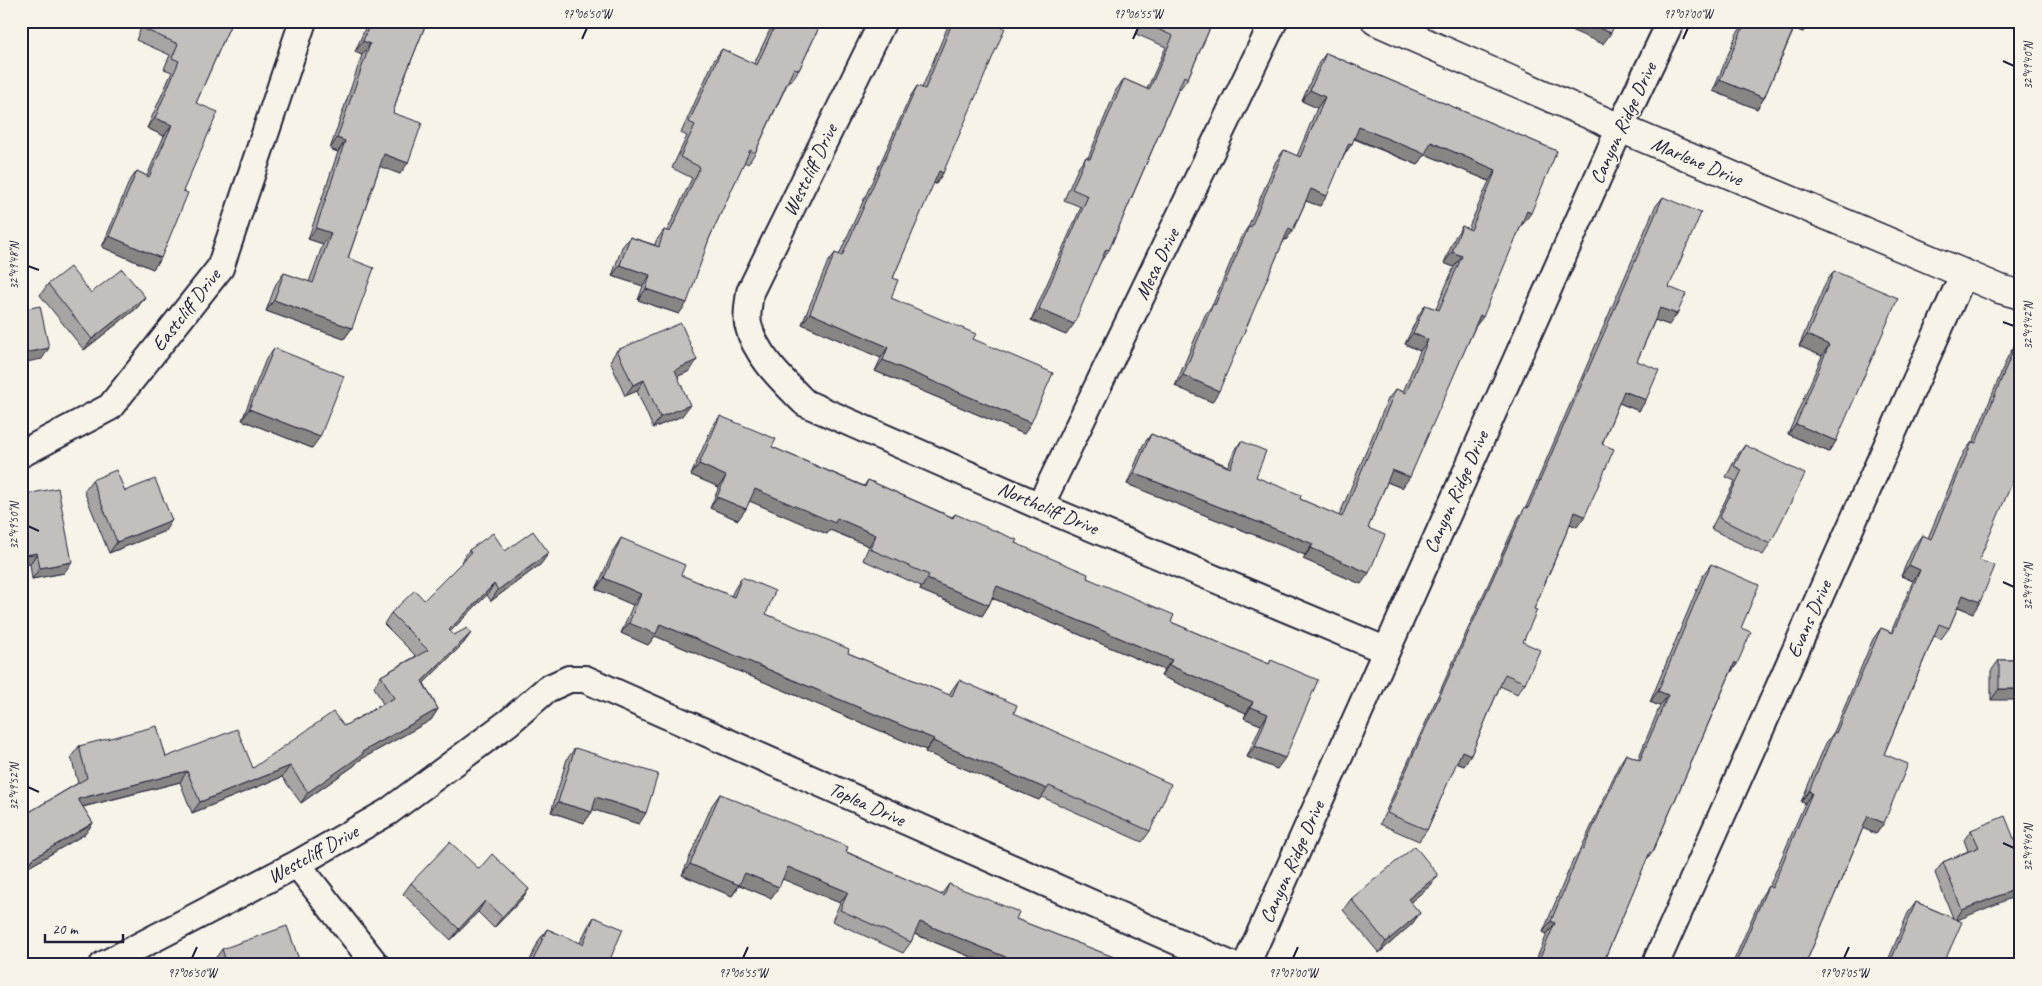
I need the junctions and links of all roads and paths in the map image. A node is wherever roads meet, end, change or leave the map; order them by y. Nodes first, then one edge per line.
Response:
1 (303, 21) edge
2 (883, 21) edge
3 (1274, 21) edge
4 (1376, 21) edge
5 (1671, 21) edge
6 (1620, 128) junction
7 (1964, 273) junction
8 (2021, 295) edge
9 (748, 321) joint
10 (21, 454) edge
11 (1040, 506) junction
12 (1386, 650) junction
13 (510, 722) joint
14 (297, 864) junction
15 (103, 965) edge
16 (376, 965) edge
17 (1231, 965) edge
18 (1246, 965) edge
19 (1655, 965) edge

1 - 10 street, Eastcliff Drive
2 - 9 street, Westcliff Drive
3 - 11 street, Mesa Drive
4 - 6 street, Marlene Drive
5 - 6 street, Canyon Ridge Drive
6 - 7 street, Marlene Drive
6 - 12 street, Canyon Ridge Drive
7 - 8 street, Marlene Drive
7 - 19 street, Evans Drive
9 - 11 street, Northcliff Drive
11 - 12 street, Northcliff Drive
12 - 18 street, Canyon Ridge Drive
13 - 14 street, Westcliff Drive
13 - 17 street, Toplea Drive
14 - 15 street, Westcliff Drive
14 - 16 street

